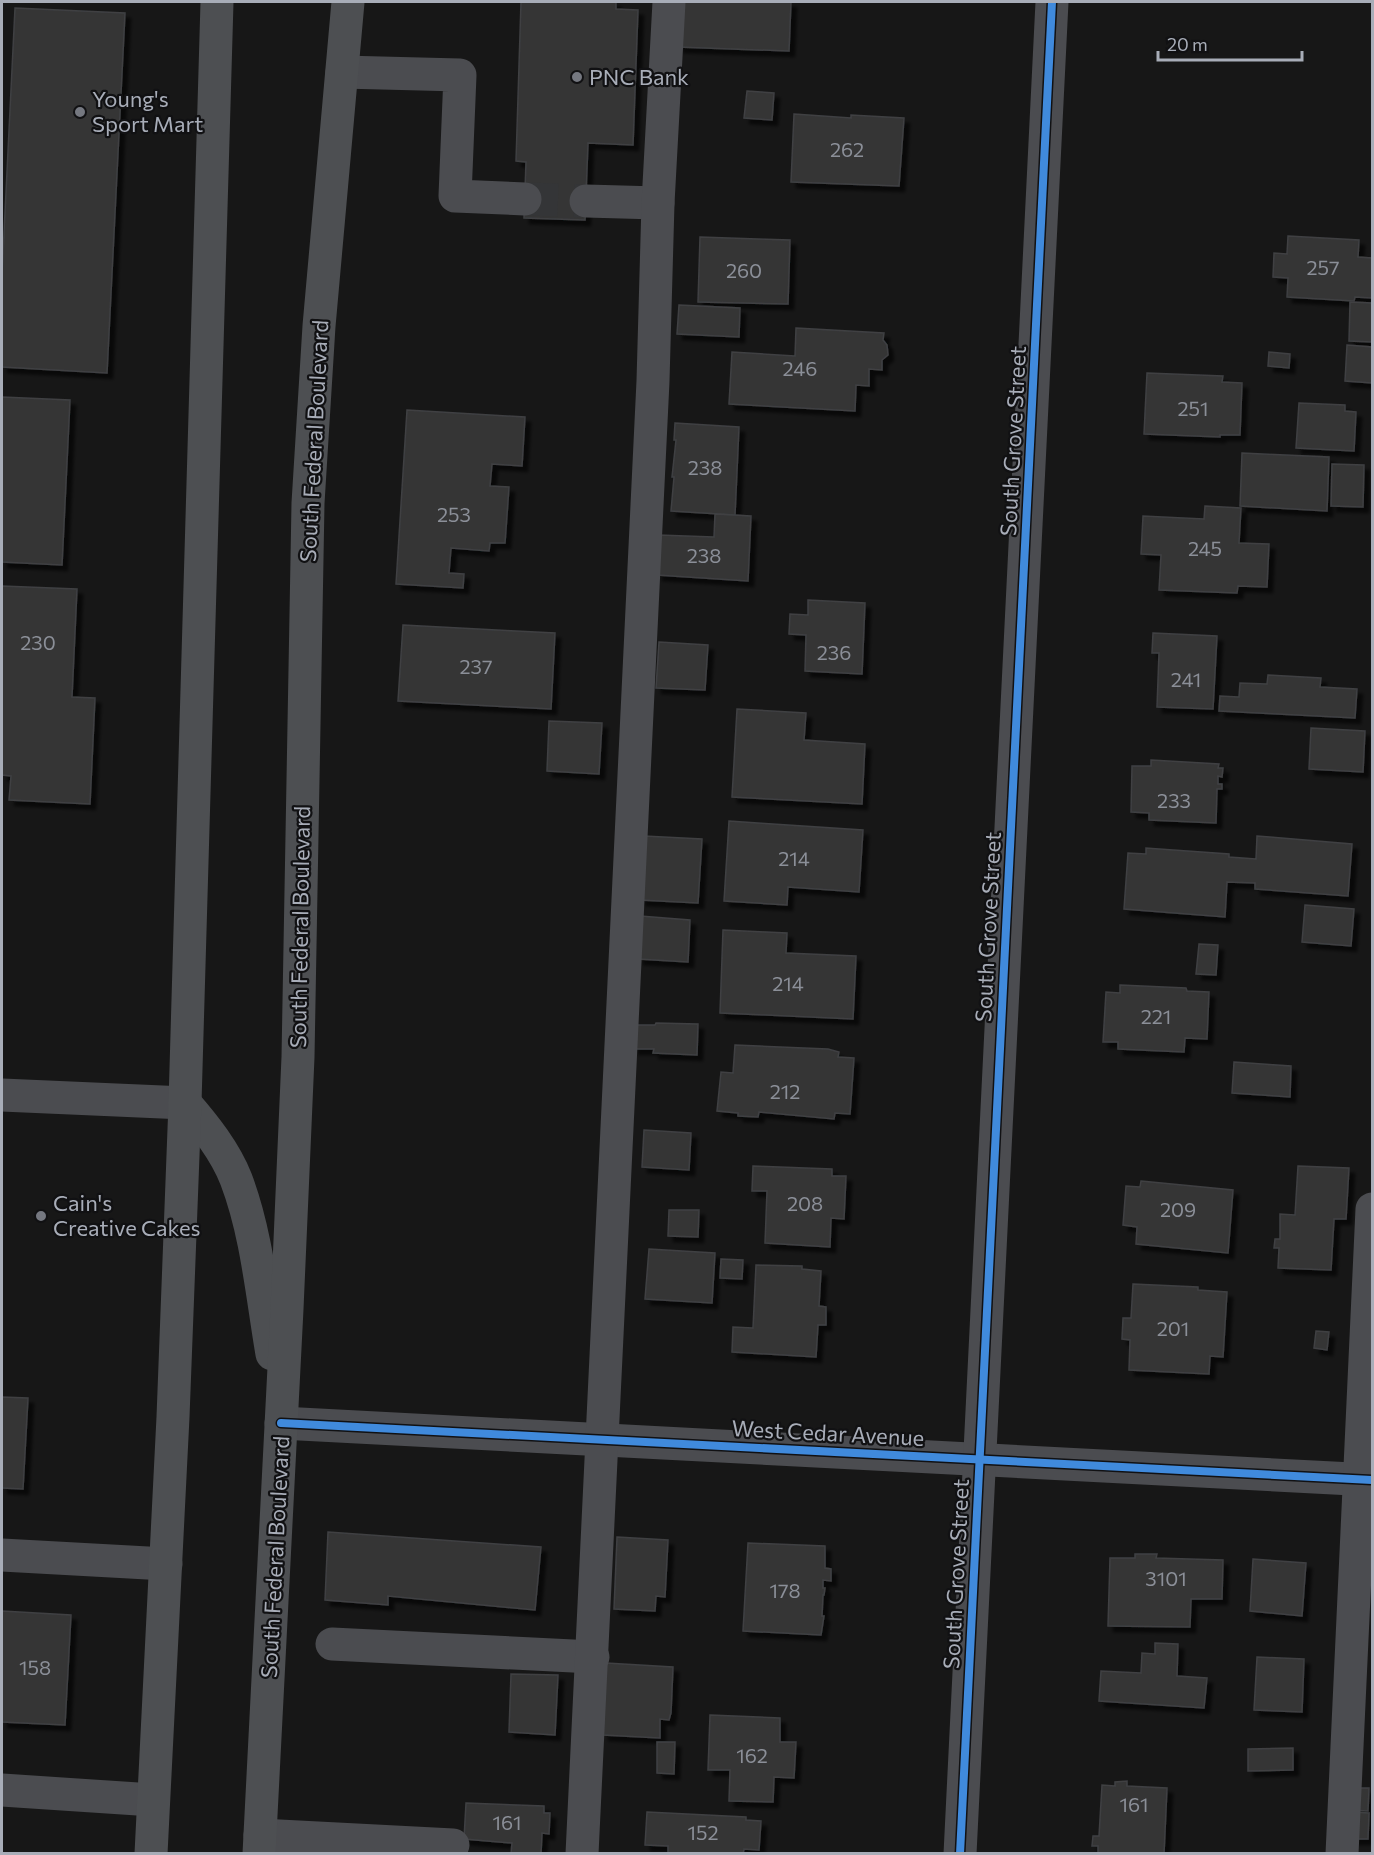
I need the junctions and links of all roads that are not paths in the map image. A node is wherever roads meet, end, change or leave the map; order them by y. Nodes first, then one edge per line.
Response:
1 (217, 2) edge
2 (348, 2) edge
3 (669, 2) edge
4 (1052, 2) edge
5 (342, 72) junction
6 (525, 199) tunnel mouth
7 (586, 201) tunnel mouth
8 (658, 203) junction
9 (2, 1095) edge
10 (185, 1103) junction
11 (1372, 1209) edge
12 (282, 1419) junction
13 (603, 1440) junction
14 (980, 1459) junction
15 (1366, 1480) edge
16 (2, 1555) edge
17 (166, 1564) junction
18 (333, 1644) dead end
19 (593, 1657) junction
20 (2, 1790) edge
21 (153, 1800) junction
22 (259, 1844) edge
23 (453, 1845) dead end
24 (151, 1854) edge
25 (582, 1854) edge
26 (960, 1854) edge
27 (1342, 1854) edge

1 - 10 main road
2 - 5 main road, South Federal Boulevard
3 - 8 street
4 - 14 street, South Grove Street
5 - 6 street
5 - 12 main road, South Federal Boulevard
7 - 8 street
8 - 13 street
9 - 10 street
10 - 12 main road
10 - 17 main road
11 - 15 street
12 - 13 street, West Cedar Avenue
12 - 22 main road, South Federal Boulevard
13 - 14 street, West Cedar Avenue
13 - 19 street
14 - 15 street, West Cedar Avenue
14 - 26 street, South Grove Street
15 - 27 street
16 - 17 street
17 - 21 main road
18 - 19 street
19 - 25 street
20 - 21 street
21 - 24 main road
22 - 23 street

